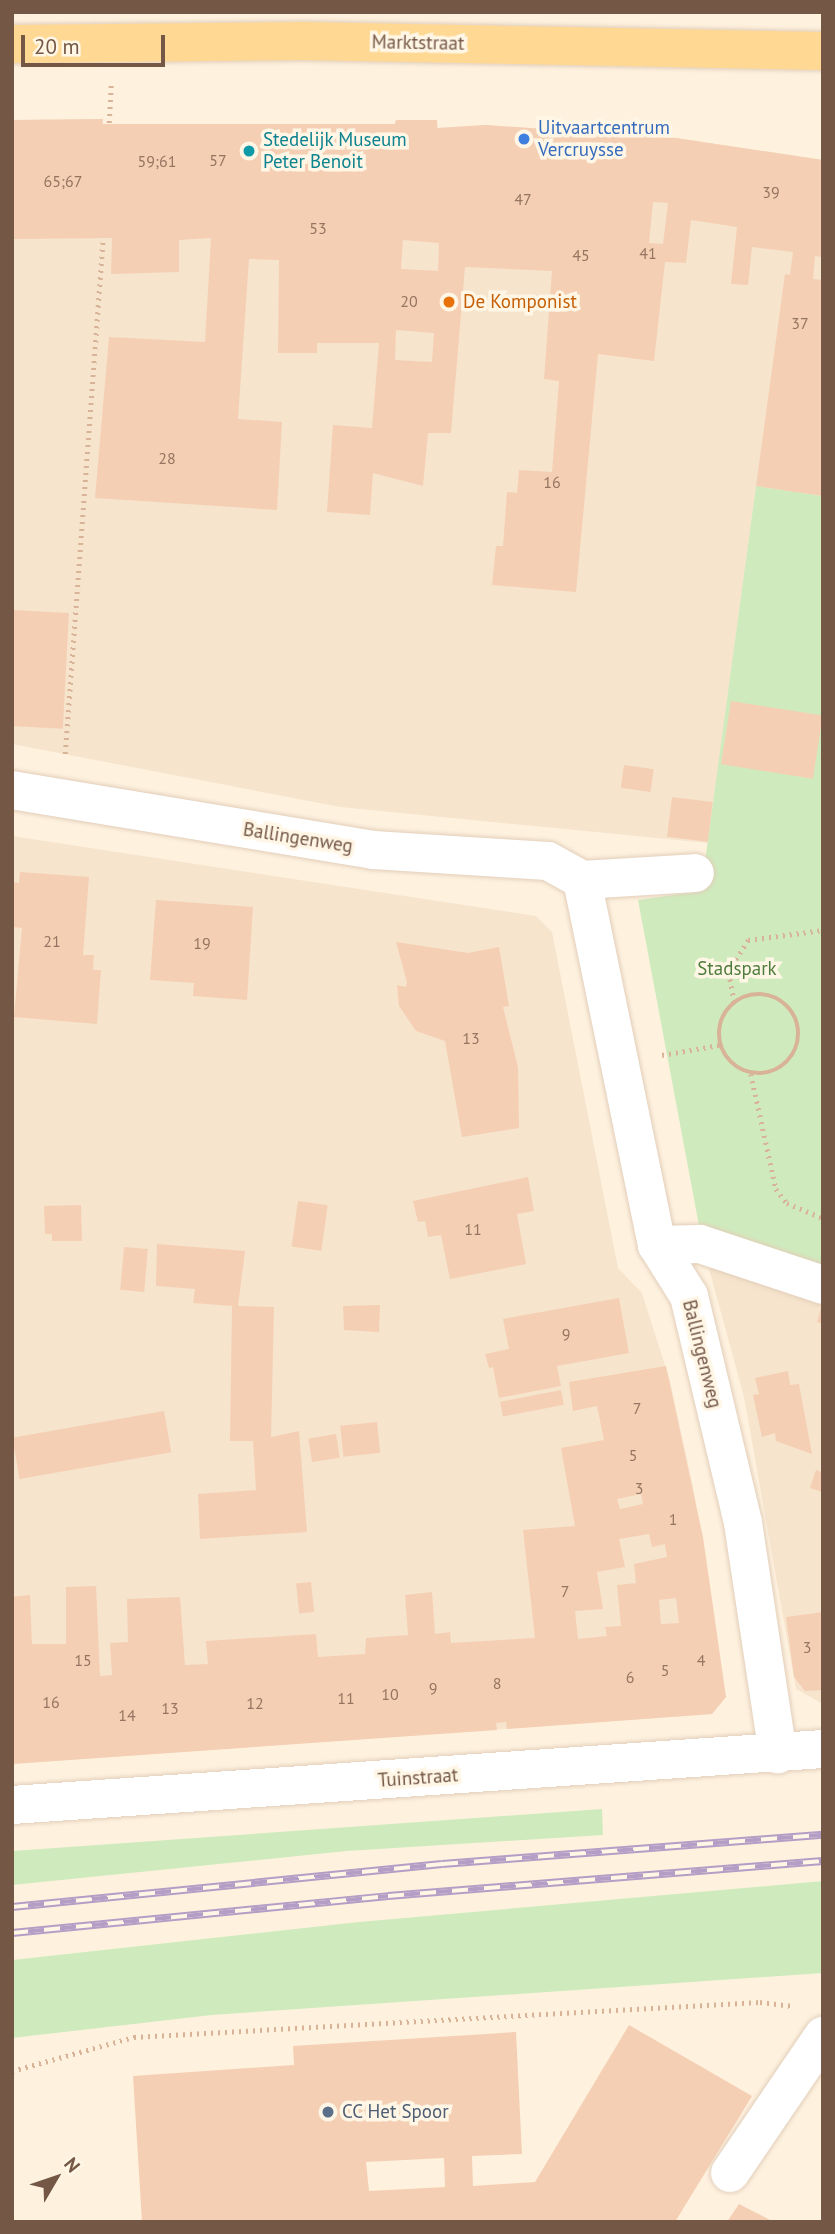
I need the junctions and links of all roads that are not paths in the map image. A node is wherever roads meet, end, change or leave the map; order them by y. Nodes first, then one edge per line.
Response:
1 (12, 44) edge
2 (823, 51) edge
3 (12, 790) edge
4 (695, 873) dead end
5 (582, 880) junction
6 (657, 1245) junction
7 (823, 1285) edge
8 (823, 1749) edge
9 (778, 1754) junction
10 (12, 1805) edge
11 (823, 2036) edge
12 (730, 2173) dead end

1 - 2 main road, Marktstraat
3 - 5 street, Ballingenweg
4 - 5 street
5 - 6 street, Ballingenweg
6 - 7 street
6 - 9 street, Ballingenweg
8 - 9 street, Tuinstraat
9 - 10 street, Tuinstraat
11 - 12 street

